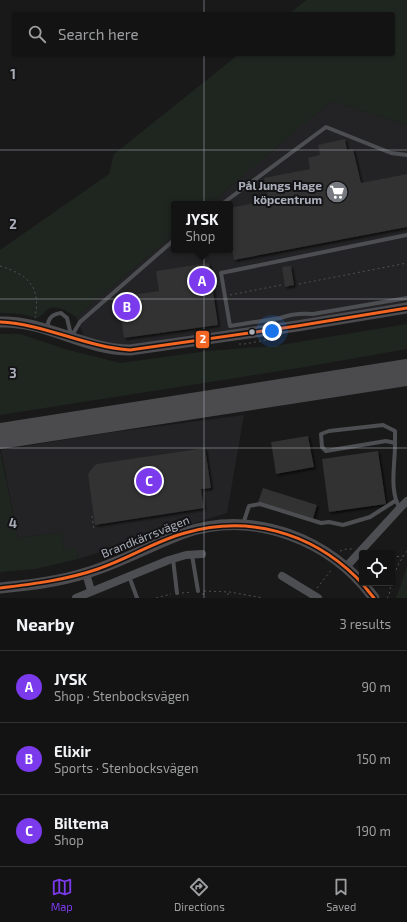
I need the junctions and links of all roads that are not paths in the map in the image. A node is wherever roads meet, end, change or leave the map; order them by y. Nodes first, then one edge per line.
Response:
1 (407, 155) edge
2 (226, 201) edge
3 (407, 236) edge
4 (171, 243) edge
5 (407, 298) edge
6 (407, 308) edge
7 (295, 314) junction
8 (0, 322) edge
9 (297, 326) junction
10 (48, 330) junction
11 (71, 338) junction
12 (407, 366) edge
13 (407, 379) edge
14 (0, 430) edge
15 (0, 442) edge
16 (395, 443) junction
17 (407, 502) edge
18 (397, 505) junction
19 (242, 525) junction
20 (202, 554) dead end
21 (192, 555) junction
22 (173, 558) junction
23 (341, 566) junction
24 (86, 573) junction
25 (129, 576) junction
26 (282, 576) dead end
27 (0, 588) edge
28 (91, 591) junction
29 (198, 591) dead end
30 (177, 593) dead end
31 (315, 596) edge
32 (76, 598) edge
33 (137, 598) edge
34 (374, 598) edge

1 - 2 lane
3 - 7 lane
4 - 11 lane
5 - 7 lane
6 - 9 street
7 - 9 lane
8 - 10 street
9 - 11 street
10 - 11 street
10 - 11 lane
12 - 14 highway
13 - 15 highway
16 - 16 lane
16 - 18 lane
17 - 18 street
18 - 19 lane
18 - 23 street
19 - 23 street, Brandkärrsvägen
19 - 24 street, Brandkärrsvägen
20 - 21 street
21 - 22 street
21 - 29 lane
22 - 25 street
22 - 30 lane
23 - 34 street, Brandkärrsvägen
24 - 27 street, Brandkärrsvägen
24 - 28 street
25 - 28 street
25 - 33 lane
26 - 31 street
28 - 32 street

